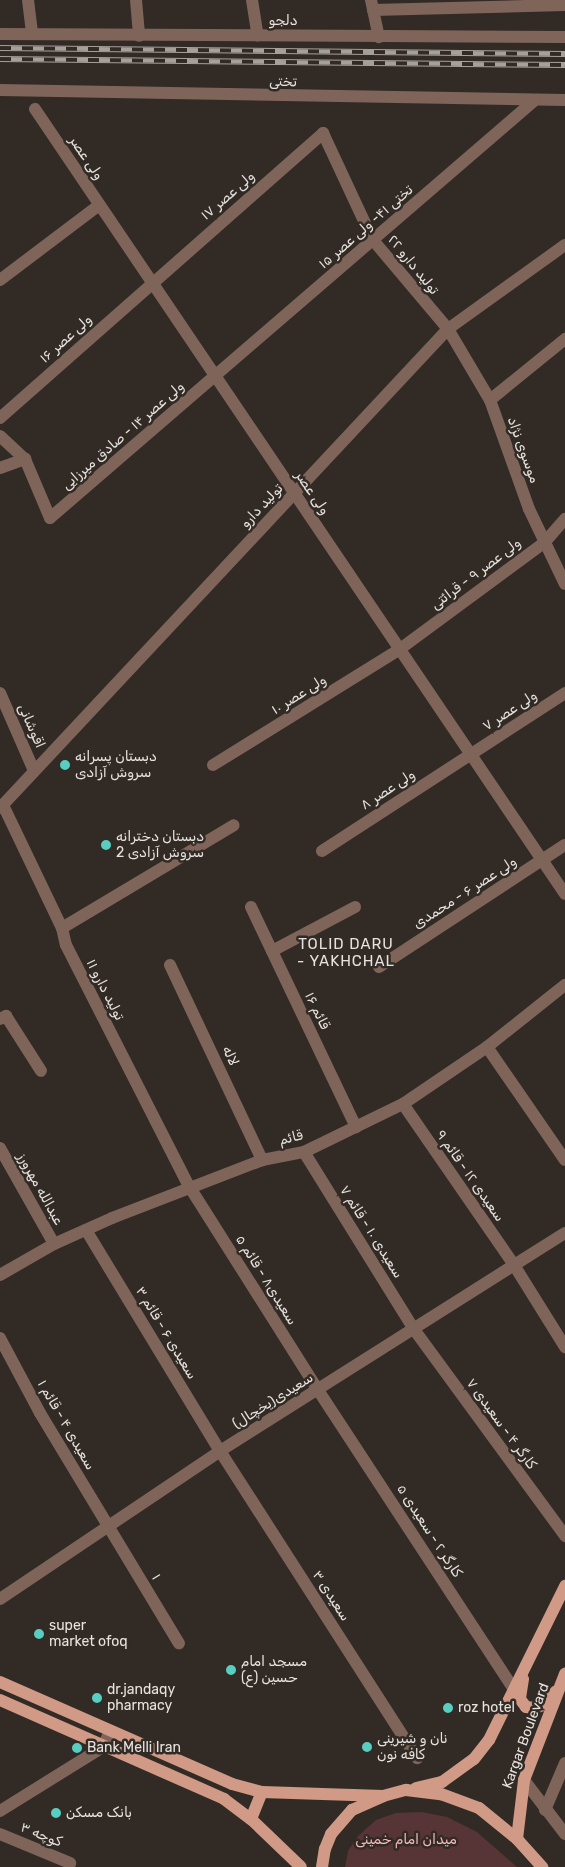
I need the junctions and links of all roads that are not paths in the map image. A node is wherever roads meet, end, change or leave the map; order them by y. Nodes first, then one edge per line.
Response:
1 (28, 0) edge
2 (136, 0) edge
3 (252, 0) edge
4 (548, 2) edge
5 (372, 5) edge
6 (565, 5) edge
7 (0, 34) edge
8 (32, 34) junction
9 (139, 36) junction
10 (258, 36) junction
11 (565, 36) edge
12 (379, 37) junction
13 (0, 90) edge
14 (535, 100) junction
15 (565, 100) edge
16 (35, 109) dead end
17 (323, 132) joint
18 (99, 205) junction
19 (373, 240) junction
20 (565, 245) edge
21 (0, 280) edge
22 (152, 283) junction
23 (448, 330) junction
24 (565, 339) edge
25 (215, 376) junction
26 (490, 400) junction
27 (0, 418) edge
28 (0, 436) edge
29 (25, 459) junction
30 (0, 468) edge
31 (294, 493) junction
32 (565, 518) edge
33 (544, 543) junction
34 (565, 584) edge
35 (400, 650) junction
36 (0, 693) edge
37 (565, 693) edge
38 (471, 754) junction
39 (213, 765) dead end
40 (34, 771) junction
41 (2, 807) edge
42 (234, 825) dead end
43 (565, 845) edge
44 (322, 851) dead end
45 (542, 861) junction
46 (565, 894) edge
47 (251, 907) dead end
48 (355, 907) dead end
49 (62, 928) junction
50 (272, 951) junction
51 (170, 965) dead end
52 (379, 967) dead end
53 (565, 985) edge
54 (0, 1019) edge
55 (486, 1047) junction
56 (41, 1071) dead end
57 (403, 1104) junction
58 (356, 1127) junction
59 (0, 1148) edge
60 (304, 1152) junction
61 (262, 1160) junction
62 (565, 1160) edge
63 (189, 1186) junction
64 (86, 1230) junction
65 (565, 1233) edge
66 (54, 1244) junction
67 (514, 1264) junction
68 (0, 1275) edge
69 (414, 1328) junction
70 (0, 1338) edge
71 (565, 1347) edge
72 (318, 1390) junction
73 (220, 1451) junction
74 (108, 1527) junction
75 (565, 1536) edge
76 (565, 1586) edge
77 (0, 1599) edge
78 (179, 1643) dead end
79 (524, 1672) junction
80 (565, 1674) edge
81 (0, 1682) edge
82 (560, 1686) junction
83 (514, 1689) junction
84 (0, 1700) edge
85 (110, 1731) junction
86 (103, 1747) junction
87 (417, 1758) dead end
88 (565, 1762) edge
89 (524, 1780) junction
90 (406, 1790) junction
91 (262, 1792) junction
92 (383, 1796) junction
93 (545, 1810) junction
94 (0, 1811) edge
95 (251, 1819) junction
96 (0, 1834) edge
97 (565, 1834) edge
98 (517, 1839) junction
99 (70, 1863) dead end
100 (301, 1867) edge
101 (322, 1867) edge
102 (542, 1867) edge

1 - 8 street
2 - 9 street
3 - 10 street
4 - 5 street
4 - 6 street
5 - 12 street
7 - 8 street, دلجو
8 - 9 street, دلجو
9 - 10 street, دلجو
10 - 12 street, دلجو
11 - 12 street, دلجو
13 - 14 street, تختی
14 - 15 street, تختی
14 - 19 street, تختی ۴۱- ولی عصر ۱۵
16 - 18 street, ولی عصر
17 - 19 street, تولید دارو ۲۲
17 - 22 street, ولی عصر ۱۷
18 - 21 street
18 - 22 street, ولی عصر
19 - 23 street, تولید دارو ۲۲
19 - 25 street, تختی ۴۱- ولی عصر ۱۵
20 - 23 street, تولید دارو
22 - 25 street, ولی عصر
22 - 27 street, ولی عصر ۱۶
23 - 26 street, موسوی نژاد
23 - 31 street, تولید دارو
24 - 26 street
25 - 29 street, ولی عصر ۱۴ - صادق میرزایی
25 - 31 street, ولی عصر
26 - 33 street, موسوی نژاد
28 - 29 street
29 - 30 street
31 - 35 street, ولی عصر
31 - 40 street, تولید دارو
32 - 33 street, ولی عصر ۹ - قرائتی
33 - 34 street, موسوی نژاد
33 - 35 street, ولی عصر ۹ - قرائتی
35 - 38 street, ولی عصر
35 - 39 street, ولی عصر ۱۰
36 - 40 street, اقوشانی
37 - 38 street, ولی عصر ۷
38 - 44 street, ولی عصر ۸
38 - 45 street, ولی عصر
40 - 41 street, تولید دارو
41 - 49 street, تولید دارو ۱۱
42 - 49 street
43 - 45 street, ولی عصر ۶ - محمدی
45 - 46 street, ولی عصر
45 - 52 street, ولی عصر ۶ - محمدی
47 - 50 street, قائم ۱۶
48 - 50 street
49 - 63 street, تولید دارو ۱۱
50 - 58 street, قائم ۱۶
51 - 61 street, لاله
53 - 55 street, قائم
54 - 56 street
55 - 57 street, قائم
55 - 62 street
57 - 58 street, قائم
57 - 67 street, سعیدی ۱۲ - قائم ۹
58 - 60 street, قائم
59 - 66 street, عبدالله مهرورز
60 - 61 street, قائم
60 - 69 street, سعیدی ۱۰ - قائم ۷
61 - 63 street, قائم
63 - 64 street, قائم
63 - 72 street, سعیدی۸ - قائم ۵
64 - 66 street, قائم
64 - 73 street, سعیدی ۶ - قائم ۳
65 - 67 street, سعیدی(یخچال)
66 - 68 street, قائم
67 - 69 street, سعیدی(یخچال)
67 - 71 street, سعیدی ۱۲ - قائم ۹
69 - 72 street, سعیدی(یخچال)
69 - 75 street, کارگر ۴ - سعیدی ۷
70 - 74 street, سعیدی ۴ - قائم ۱
72 - 73 street, سعیدی(یخچال)
72 - 83 street, کارگر ۲ - سعیدی ۵
73 - 74 street, سعیدی(یخچال)
73 - 87 street, سعیدی ۳
74 - 77 street, سعیدی(یخچال)
74 - 78 street, ۱
76 - 79 main road, Kargar Boulevard
79 - 82 main road
79 - 83 main road, Kargar Boulevard
80 - 82 main road, Kargar Boulevard
81 - 85 main road
82 - 89 main road, Kargar Boulevard
83 - 90 main road, Kargar Boulevard
84 - 86 main road
85 - 86 street
85 - 91 main road
86 - 94 street
86 - 95 main road
88 - 93 street
89 - 93 street
89 - 98 main road, Kargar Boulevard
90 - 92 main road, Kargar Boulevard
90 - 98 main road
91 - 92 main road
91 - 95 main road
92 - 101 main road
93 - 97 street
95 - 100 main road
96 - 99 street, کوچه ۳
98 - 102 main road

